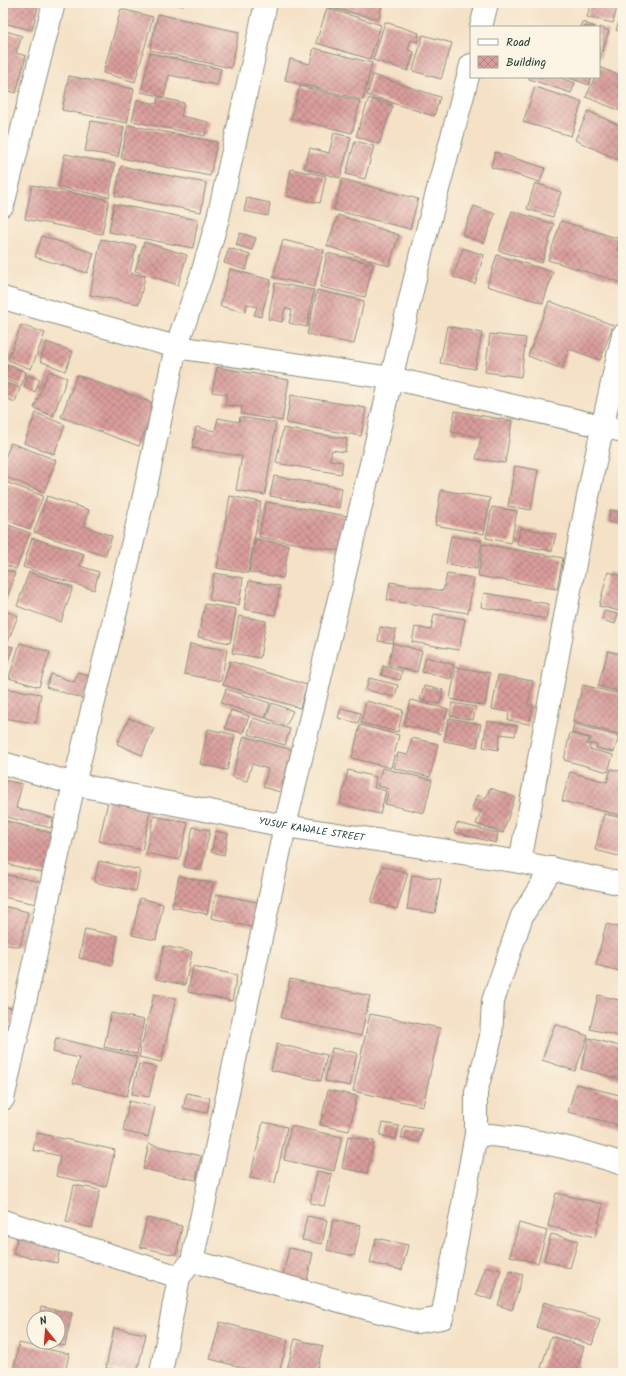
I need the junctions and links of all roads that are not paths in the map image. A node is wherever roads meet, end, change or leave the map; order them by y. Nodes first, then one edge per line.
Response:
1 (54, 3) edge
2 (266, 3) edge
3 (488, 3) edge
4 (481, 26) edge
5 (470, 69) edge
6 (3, 205) edge
7 (3, 298) edge
8 (623, 335) edge
9 (176, 347) junction
10 (391, 378) junction
11 (601, 426) junction
12 (623, 431) edge
13 (3, 763) edge
14 (74, 784) junction
15 (285, 826) junction
16 (520, 862) junction
17 (552, 868) junction
18 (623, 884) edge
19 (3, 1099) edge
20 (476, 1134) junction
21 (623, 1164) edge
22 (3, 1221) edge
23 (186, 1269) junction
24 (161, 1373) edge

1 - 6 street
2 - 9 street
3 - 4 street
5 - 10 street
7 - 9 street
8 - 11 street
9 - 10 street
9 - 14 street
10 - 11 street
10 - 15 street
11 - 12 street
11 - 16 street
13 - 14 street, YUSUF KAWALE STREET
14 - 15 street, YUSUF KAWALE STREET
14 - 19 street
15 - 16 street, YUSUF KAWALE STREET
15 - 23 street
16 - 17 street, YUSUF KAWALE STREET
17 - 18 street, YUSUF KAWALE STREET
17 - 20 street
20 - 21 street
20 - 23 street
22 - 23 street
23 - 24 street

